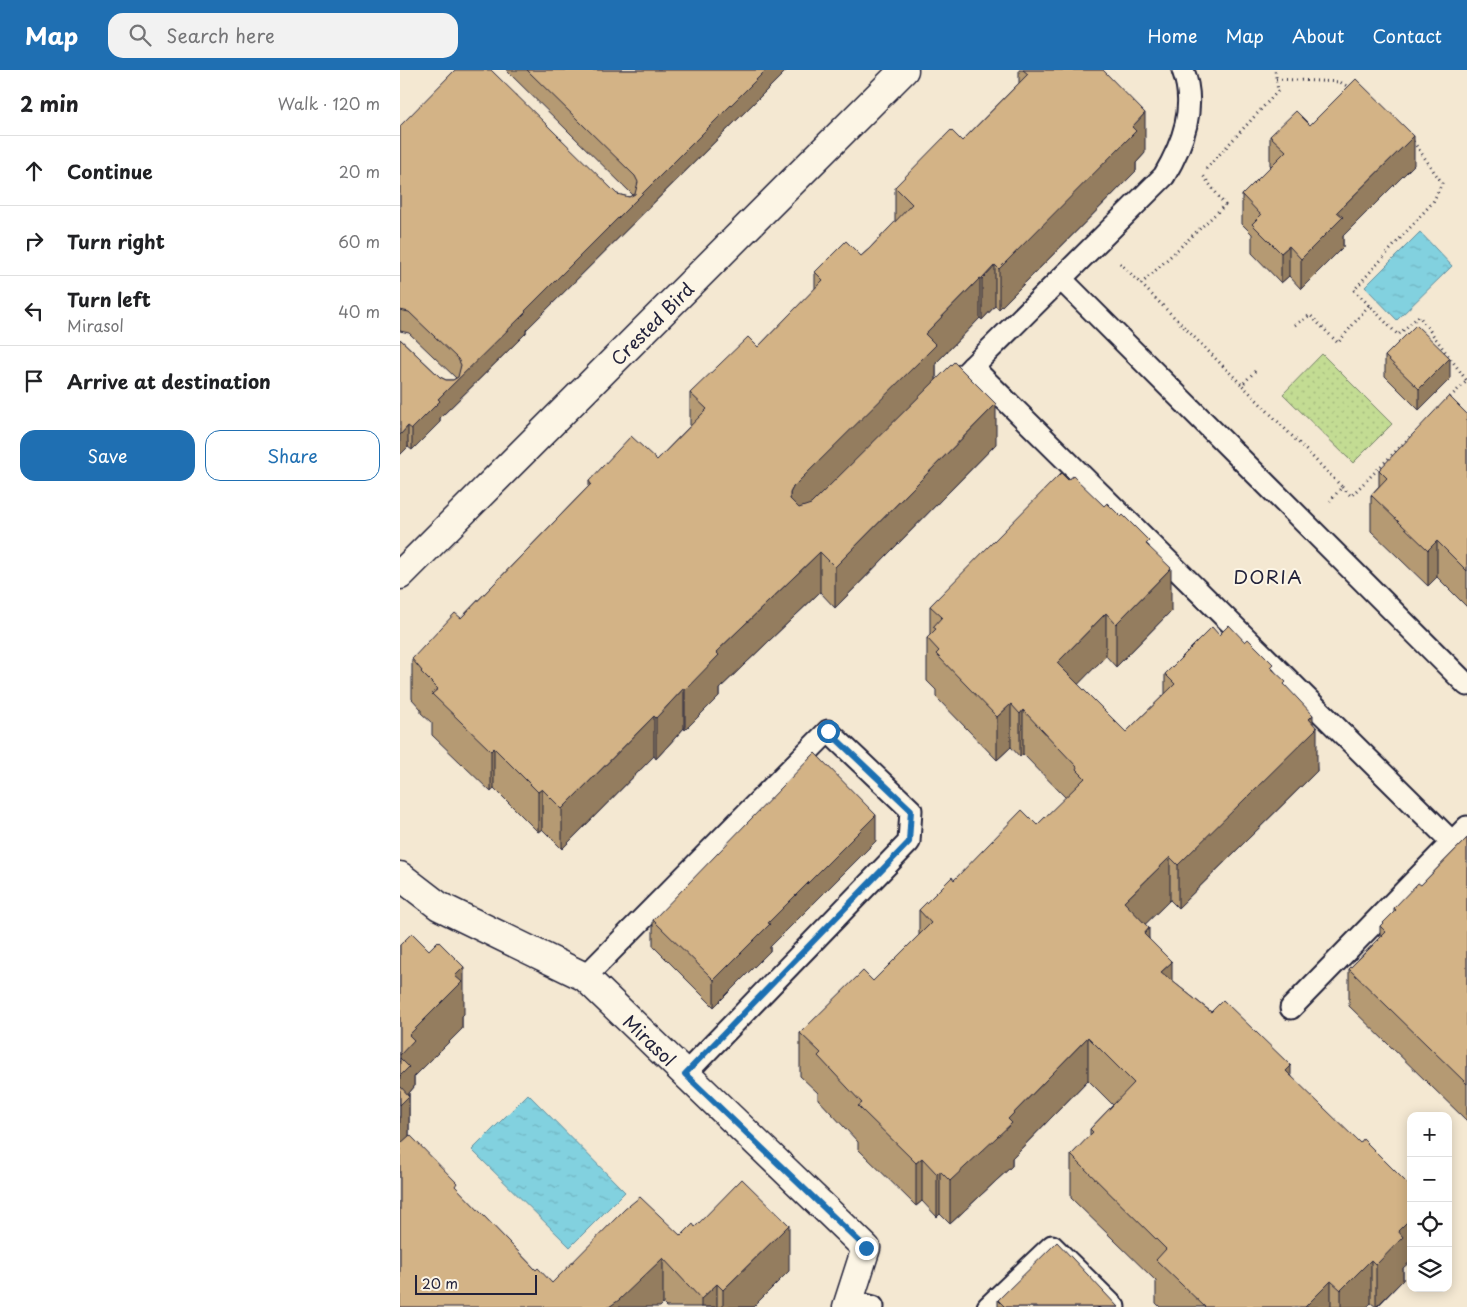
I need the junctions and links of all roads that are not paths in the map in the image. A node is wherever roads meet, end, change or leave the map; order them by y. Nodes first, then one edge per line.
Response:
1 (904, 70) edge
2 (1182, 70) edge
3 (1061, 279) junction
4 (972, 368) junction
5 (951, 388) edge
6 (400, 575) edge
7 (1467, 685) edge
8 (1467, 827) edge
9 (1452, 842) junction
10 (400, 876) edge
11 (585, 977) junction
12 (1291, 1008) dead end
13 (685, 1074) junction
14 (856, 1305) edge
15 (988, 1307) edge
16 (1114, 1307) edge

1 - 6 street, Crested Bird
2 - 3 lane
3 - 4 lane
3 - 7 lane
4 - 5 lane
4 - 9 lane
8 - 9 lane
9 - 12 lane
10 - 11 street, Mirasol
11 - 13 street, Mirasol
11 - 13 lane
13 - 14 street, Mirasol
15 - 16 lane

